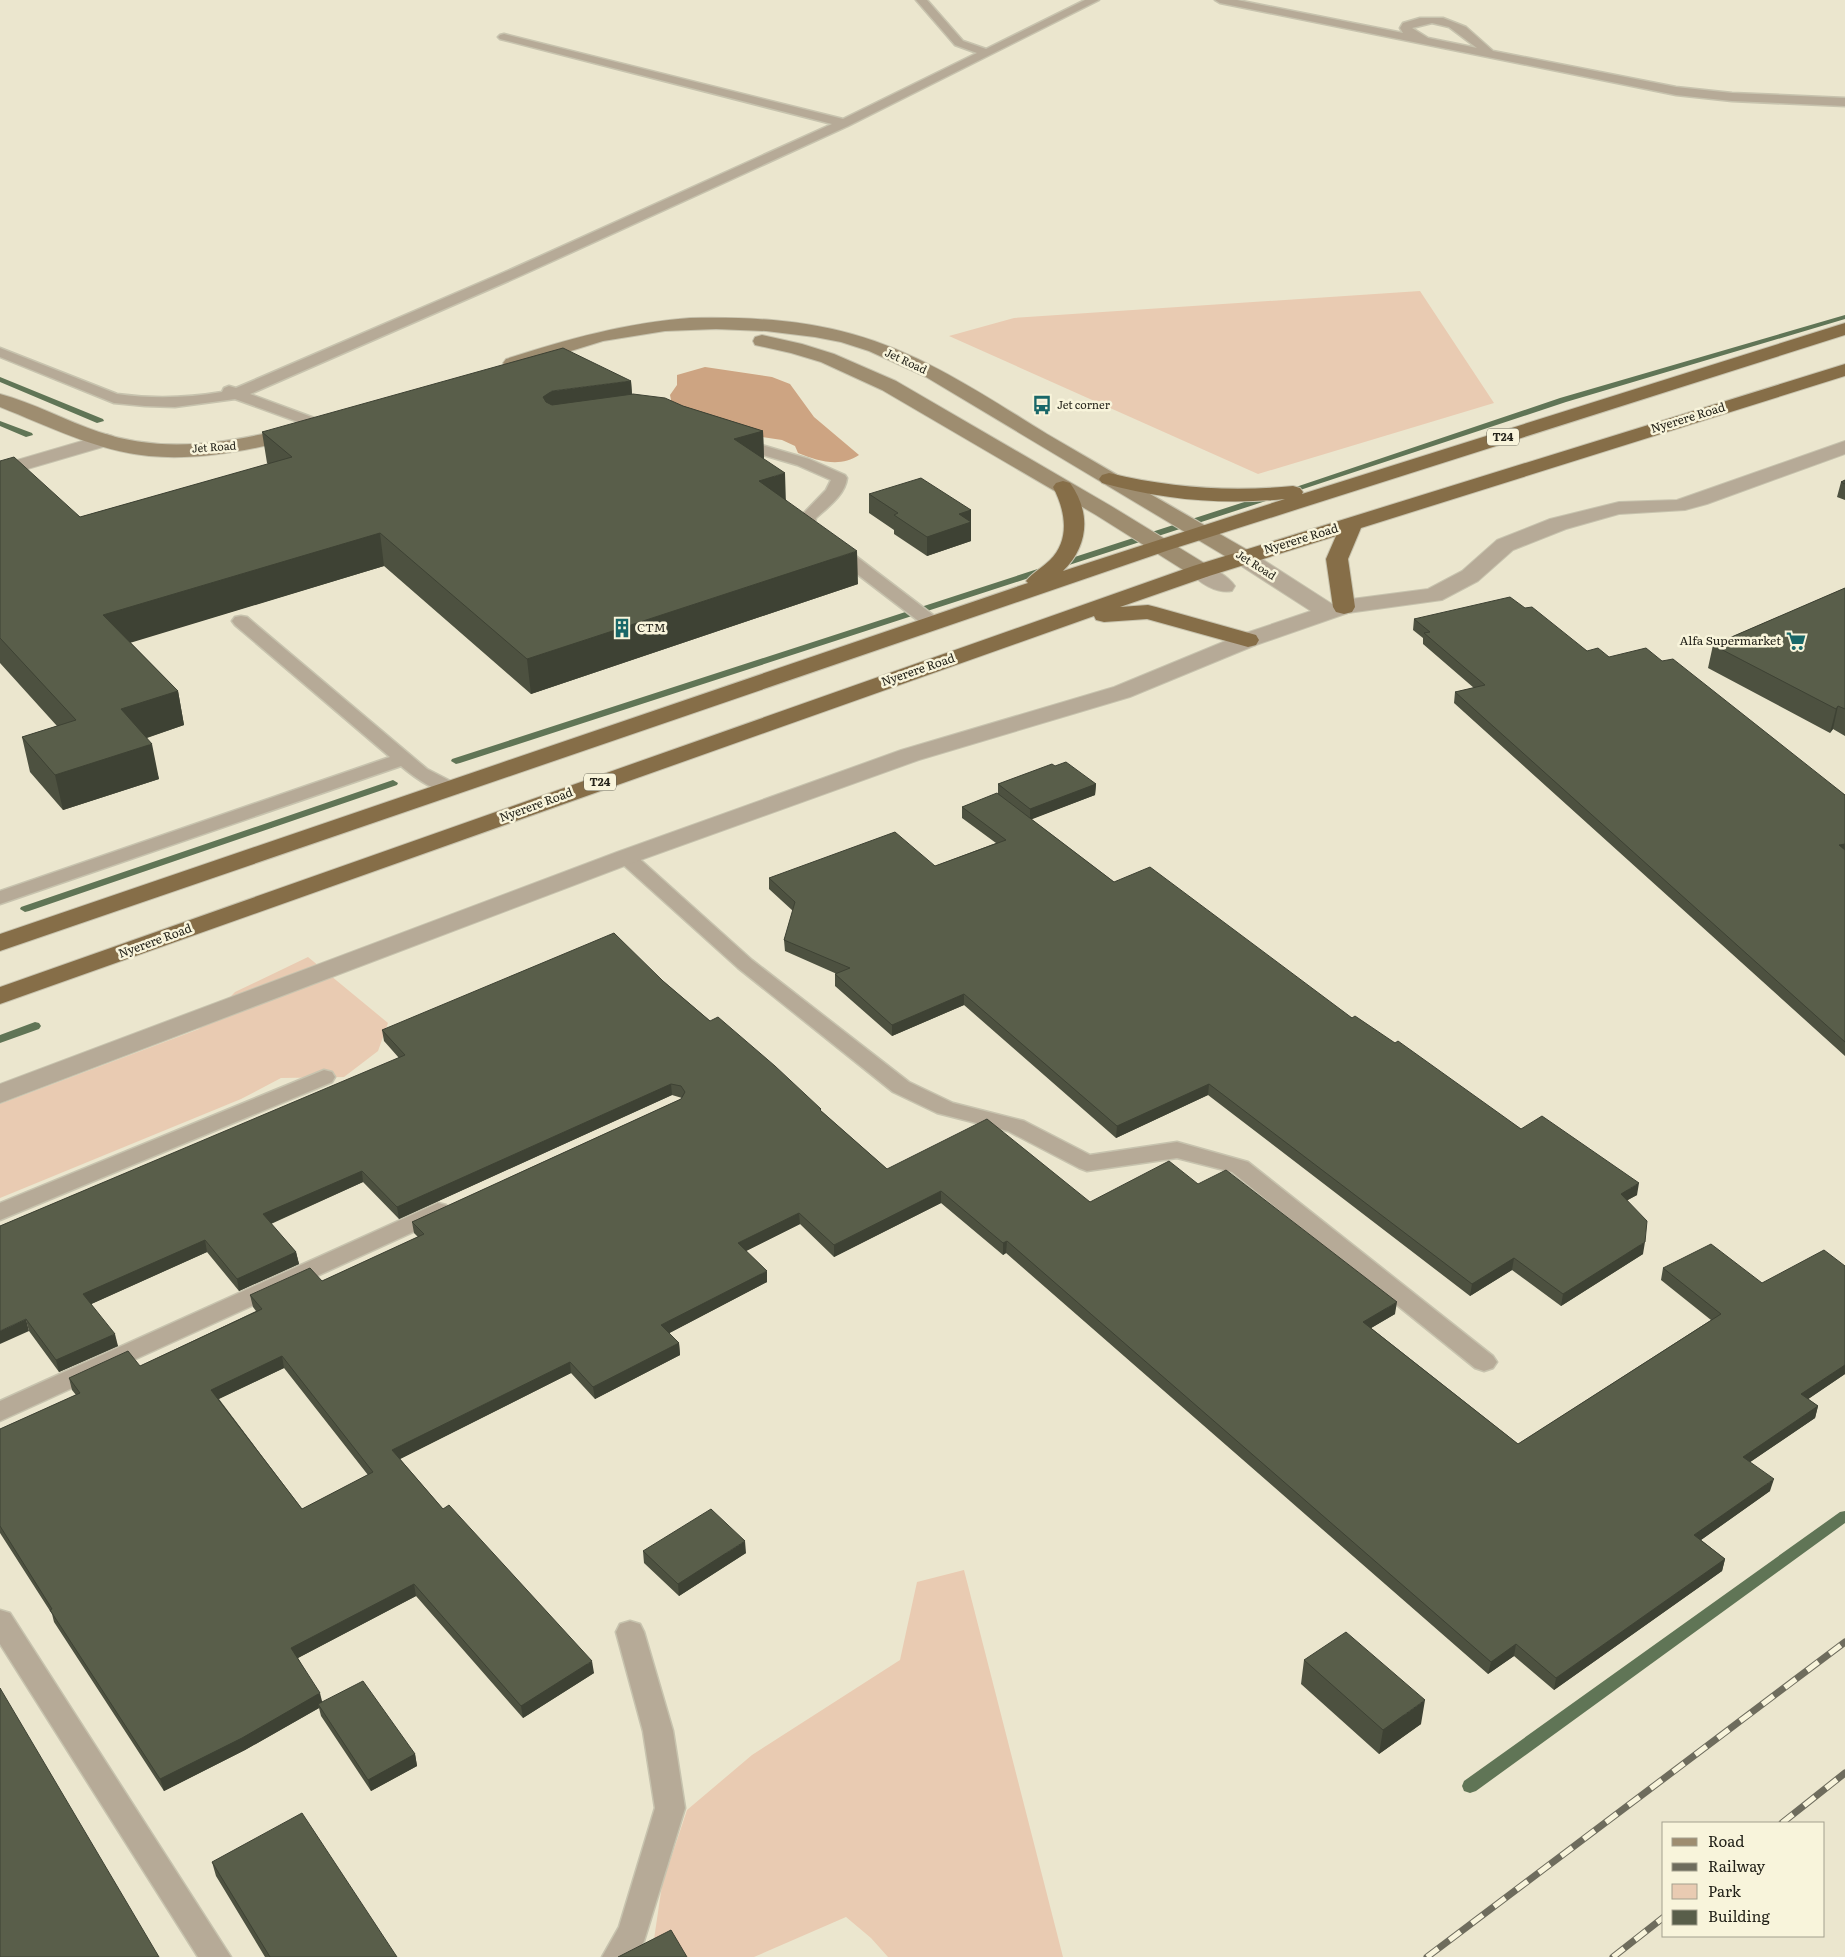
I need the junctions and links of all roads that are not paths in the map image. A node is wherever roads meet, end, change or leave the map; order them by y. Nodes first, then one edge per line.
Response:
1 (921, 0) edge
2 (1094, 0) edge
3 (1220, 0) edge
4 (504, 37) dead end
5 (1437, 44) junction
6 (985, 52) junction
7 (1489, 53) junction
8 (1845, 102) edge
9 (844, 123) junction
10 (1845, 329) edge
11 (0, 352) edge
12 (1845, 370) edge
13 (217, 386) dead end
14 (236, 394) junction
15 (0, 400) edge
16 (329, 422) joint
17 (719, 438) edge
18 (106, 440) junction
19 (1845, 447) edge
20 (0, 470) edge
21 (1109, 479) junction
22 (1364, 481) junction
23 (1063, 487) junction
24 (1352, 523) junction
25 (1202, 533) junction
26 (1161, 544) junction
27 (1243, 557) junction
28 (1201, 571) junction
29 (1224, 586) dead end
30 (1004, 597) junction
31 (1336, 610) junction
32 (1064, 618) junction
33 (241, 621) dead end
34 (931, 622) junction
35 (1248, 640) junction
36 (404, 760) junction
37 (451, 788) junction
38 (626, 857) junction
39 (0, 898) edge
40 (0, 943) edge
41 (0, 996) edge
42 (324, 1077) dead end
43 (0, 1094) edge
44 (457, 1202) edge
45 (0, 1212) edge
46 (1484, 1362) dead end
47 (0, 1412) edge
48 (0, 1621) edge
49 (630, 1632) dead end
50 (215, 1957) edge
51 (618, 1957) edge

1 - 6 lane
2 - 6 lane
3 - 5 lane
4 - 9 lane
5 - 7 lane
5 - 7 lane
6 - 9 lane
7 - 8 lane
9 - 14 lane
10 - 22 highway, T24
11 - 14 lane
12 - 24 highway, Nyerere Road / T24
13 - 14 lane
14 - 16 lane
15 - 18 main road, Jet Road
16 - 18 main road, Jet Road
17 - 34 lane
18 - 20 street
19 - 31 street
21 - 22 highway
21 - 23 main road, Jet Road
21 - 25 main road, Jet Road
22 - 25 highway, T24
23 - 26 main road, Jet Road
23 - 30 highway
24 - 27 highway, Nyerere Road / T24
24 - 31 highway
25 - 26 highway, T24
25 - 27 main road, Jet Road
26 - 28 main road, Jet Road
26 - 30 highway, T24
27 - 28 highway, Nyerere Road / T24
27 - 31 street, Jet Road
28 - 29 street, Jet Road
28 - 32 highway, Nyerere Road / T24
30 - 34 highway, T24
31 - 35 street
32 - 35 highway
32 - 41 highway, Nyerere Road / T24
33 - 36 lane
34 - 37 highway, T24
35 - 38 street
36 - 37 lane
36 - 39 lane
37 - 40 highway, T24
38 - 43 street
38 - 46 lane
42 - 45 lane
44 - 47 lane
48 - 50 lane
49 - 51 lane

